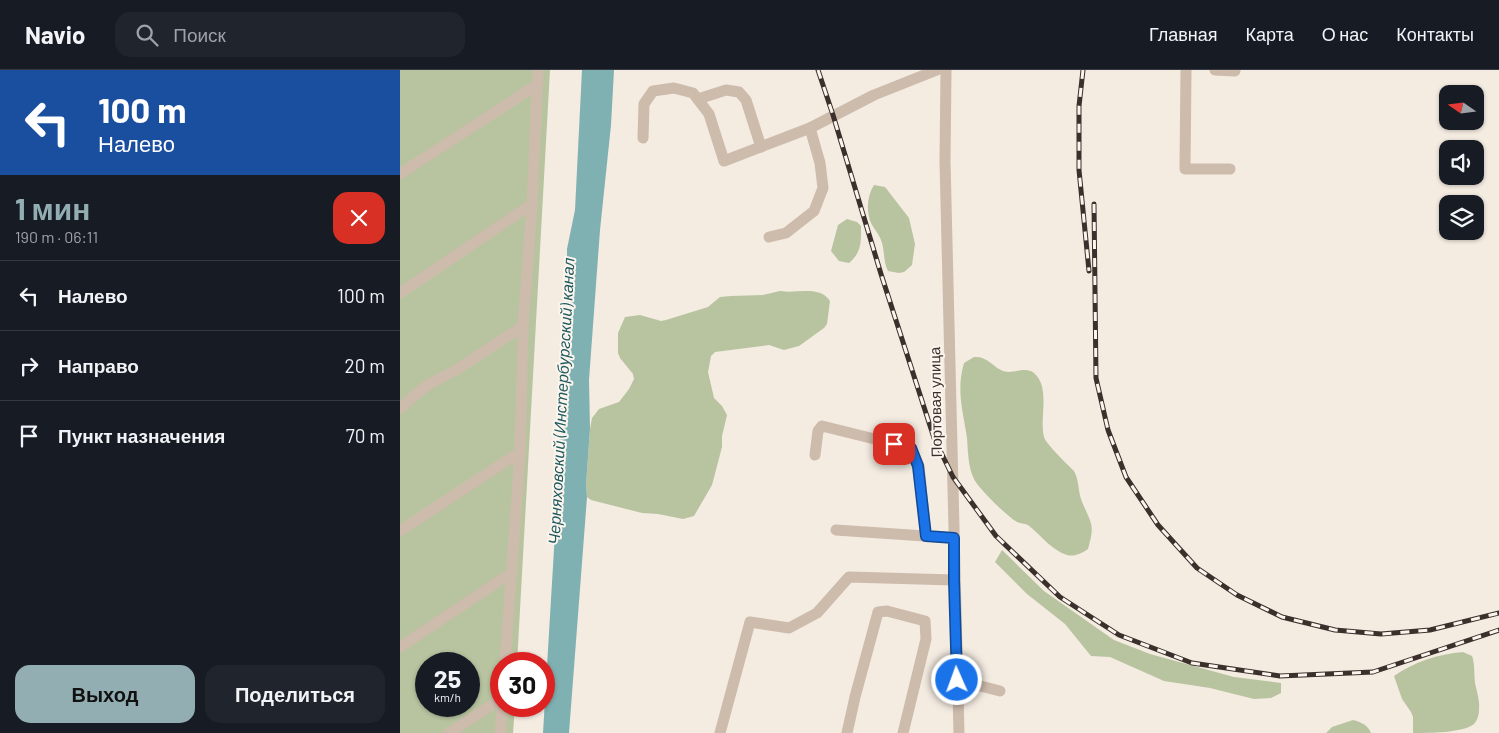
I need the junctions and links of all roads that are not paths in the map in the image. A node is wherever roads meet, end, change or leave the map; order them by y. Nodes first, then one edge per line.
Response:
1 (538, 70) edge
2 (937, 70) edge
3 (946, 70) edge
4 (1186, 70) edge
5 (1215, 70) edge
6 (1235, 71) edge
7 (538, 84) junction
8 (698, 100) junction
9 (810, 128) junction
10 (643, 138) dead end
11 (761, 147) junction
12 (1230, 169) dead end
13 (400, 174) edge
14 (532, 204) junction
15 (770, 237) dead end
16 (400, 293) edge
17 (524, 326) junction
18 (400, 408) edge
19 (520, 452) junction
20 (815, 455) dead end
21 (836, 530) dead end
22 (400, 531) edge
23 (926, 536) junction
24 (954, 538) junction
25 (511, 573) junction
26 (954, 580) junction
27 (400, 647) edge
28 (506, 652) edge
29 (957, 680) junction
30 (1000, 691) dead end
31 (490, 706) edge
32 (501, 717) edge
33 (449, 733) edge
34 (500, 733) edge
35 (720, 733) edge
36 (847, 733) edge
37 (903, 733) edge
38 (959, 733) edge

1 - 7 street
2 - 9 street
3 - 24 street, Портовая улица
4 - 12 street
5 - 6 street
7 - 13 street
7 - 14 street
8 - 10 street
8 - 11 street
8 - 11 street
9 - 11 street
9 - 15 street
14 - 16 street
14 - 17 street
17 - 18 street
17 - 19 street
19 - 22 street
19 - 25 street
20 - 23 street
21 - 23 street
23 - 24 street
24 - 26 street, Портовая улица
25 - 27 street
25 - 28 street
26 - 29 street, Портовая улица
26 - 35 street
29 - 30 street
29 - 38 street, Портовая улица
31 - 33 street
32 - 34 street
36 - 37 street

